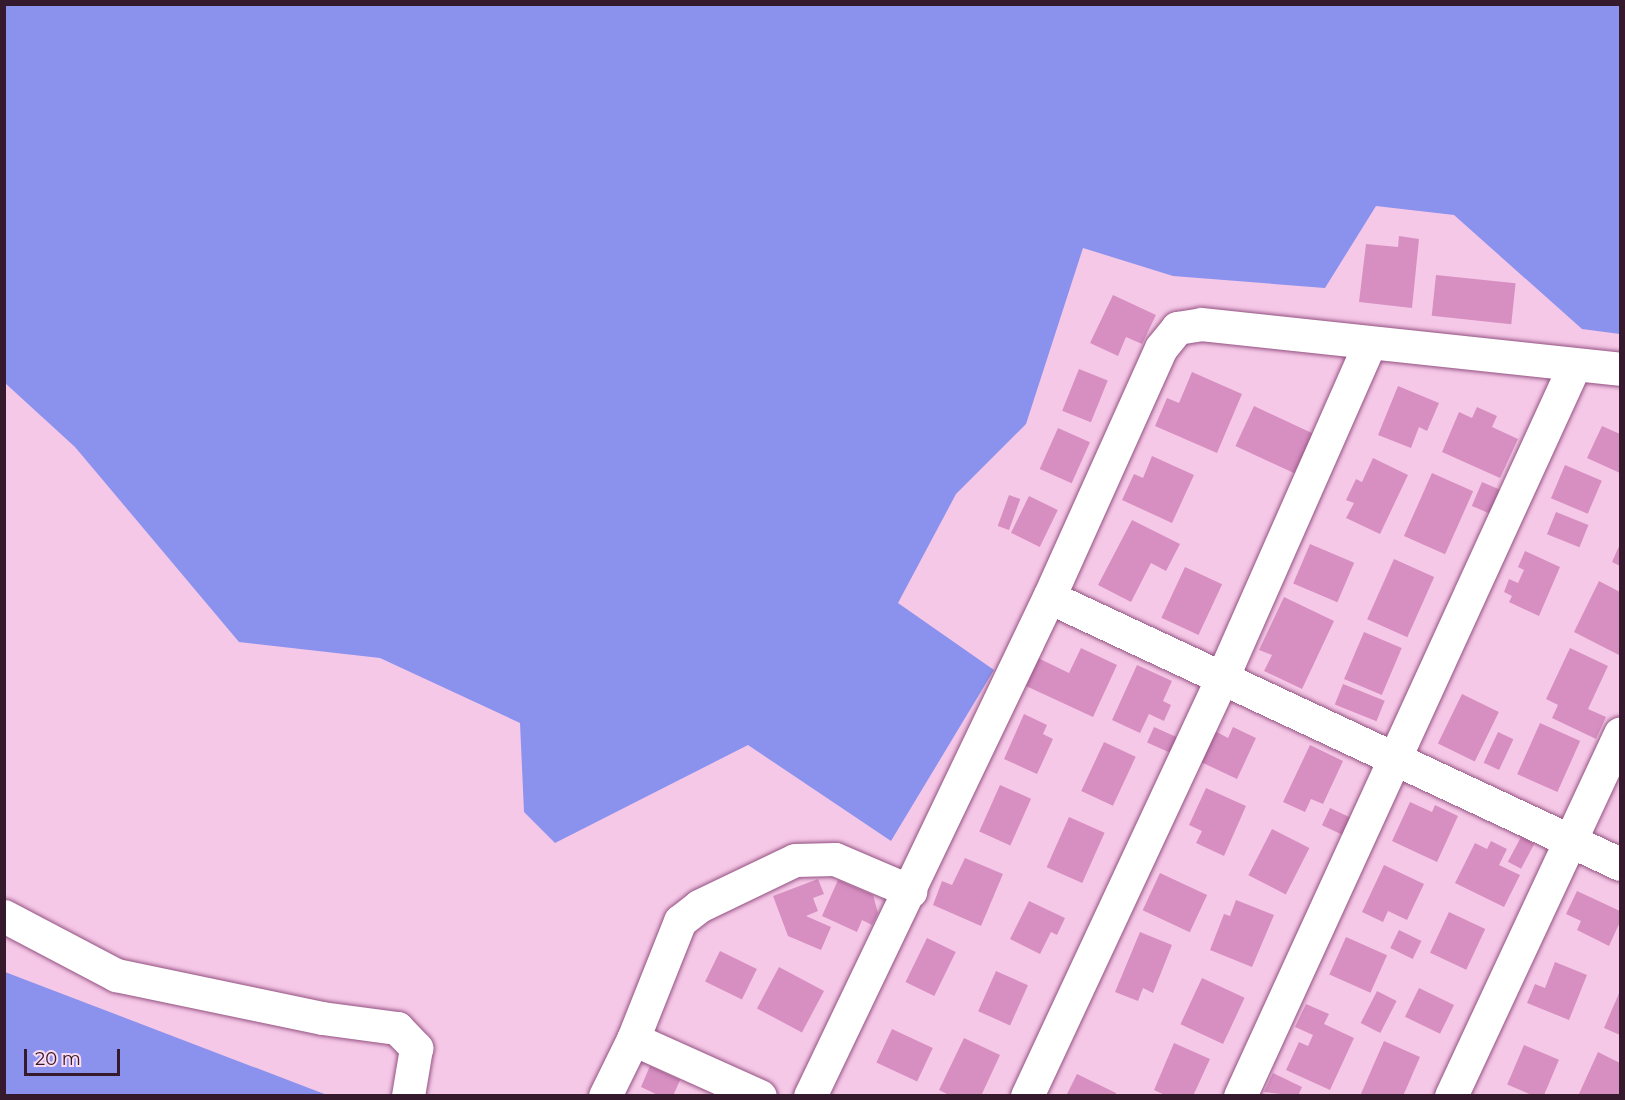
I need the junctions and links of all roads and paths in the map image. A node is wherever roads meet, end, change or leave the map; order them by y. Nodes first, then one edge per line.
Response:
1 (1370, 343) junction
2 (1574, 366) junction
3 (1620, 369) edge
4 (1049, 597) junction
5 (1222, 678) junction
6 (1620, 734) edge
7 (1397, 760) junction
8 (1570, 841) junction
9 (1620, 864) edge
10 (910, 891) junction
11 (4, 916) edge
12 (633, 1039) junction
13 (408, 1095) edge
14 (605, 1095) edge
15 (760, 1095) edge
16 (810, 1095) edge
17 (1027, 1095) edge
18 (1240, 1095) edge
19 (1451, 1095) edge

1 - 2 street
1 - 4 street
1 - 5 street
2 - 3 street
2 - 7 street
4 - 5 street
4 - 10 street
5 - 7 street
5 - 17 street
6 - 8 street
7 - 8 street
7 - 18 street
8 - 9 street
8 - 19 street
10 - 12 street
10 - 16 street
11 - 13 street
12 - 14 street
12 - 15 street

